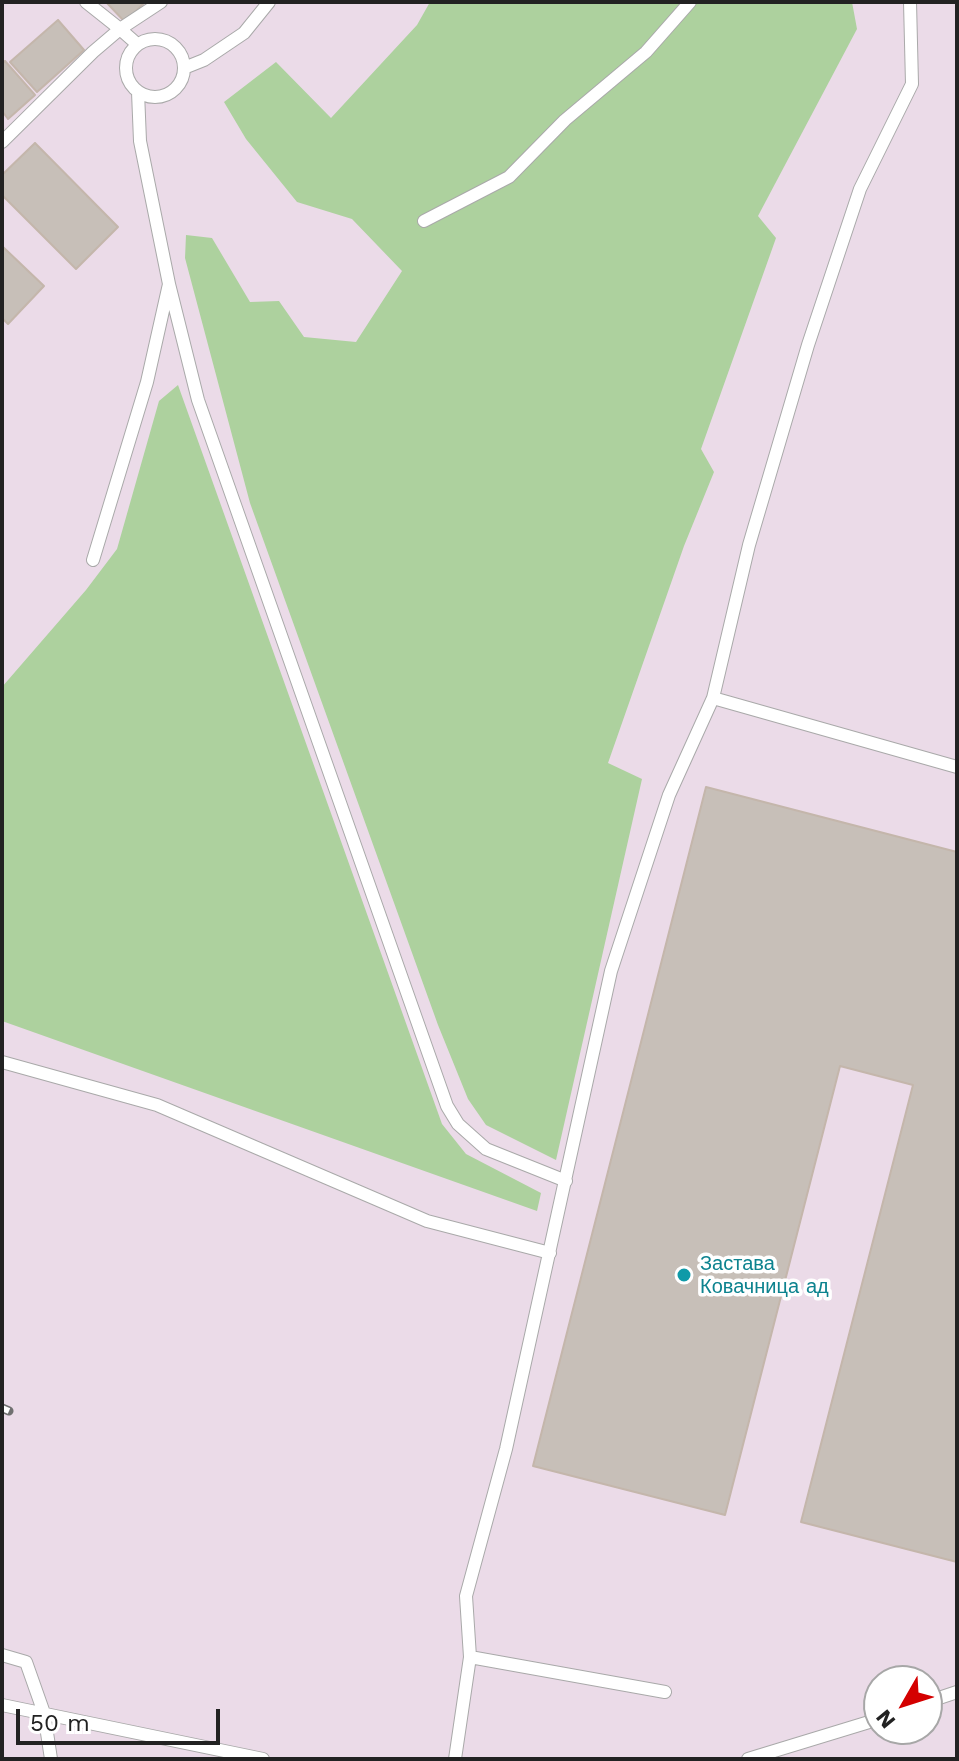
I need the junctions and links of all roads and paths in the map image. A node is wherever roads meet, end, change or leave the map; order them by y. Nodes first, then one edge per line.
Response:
1 (86, 2) edge
2 (161, 2) edge
3 (269, 2) edge
4 (690, 2) edge
5 (910, 2) edge
6 (120, 29) junction
7 (137, 44) junction
8 (184, 68) junction
9 (138, 92) junction
10 (2, 142) edge
11 (424, 221) dead end
12 (169, 284) junction
13 (93, 560) dead end
14 (713, 698) junction
15 (957, 767) edge
16 (2, 1062) edge
17 (566, 1181) junction
18 (550, 1253) junction
19 (2, 1655) edge
20 (470, 1657) junction
21 (665, 1692) dead end
22 (2, 1705) edge
23 (44, 1713) junction
24 (863, 1724) edge
25 (237, 1757) edge
26 (51, 1759) edge
27 (263, 1759) edge
28 (455, 1759) edge
29 (748, 1759) edge

1 - 6 lane
2 - 6 lane
3 - 8 lane
4 - 11 lane
5 - 14 lane
6 - 7 lane
6 - 10 lane
7 - 8 lane
7 - 9 lane
8 - 9 lane
9 - 12 lane
12 - 13 lane
12 - 17 lane
14 - 15 lane
14 - 17 lane
16 - 18 lane
17 - 18 lane
18 - 20 lane
19 - 23 lane
20 - 21 lane
20 - 28 lane
22 - 23 lane
23 - 25 lane
23 - 26 lane
24 - 29 lane
25 - 27 lane

